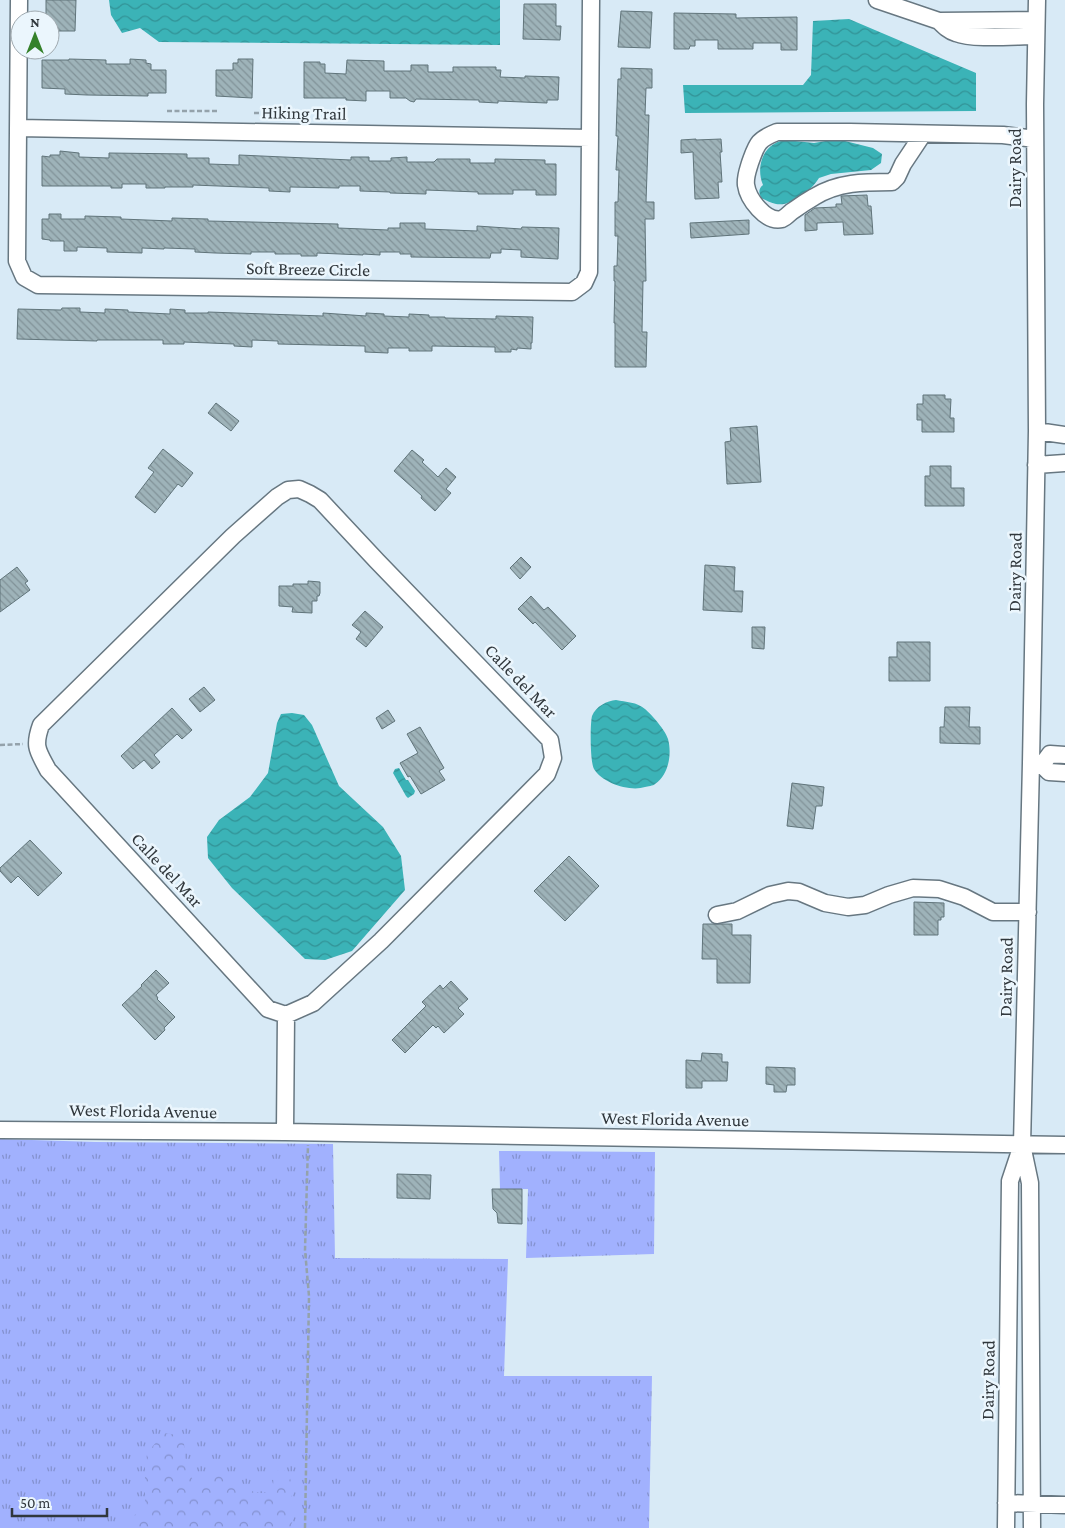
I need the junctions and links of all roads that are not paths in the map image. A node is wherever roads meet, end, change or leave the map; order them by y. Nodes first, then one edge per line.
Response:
1 (19, 0) edge
2 (591, 0) edge
3 (877, 0) edge
4 (1037, 0) edge
5 (1036, 28) junction
6 (18, 128) junction
7 (923, 134) junction
8 (590, 138) junction
9 (1035, 139) junction
10 (1037, 431) junction
11 (1065, 435) edge
12 (1065, 463) edge
13 (1036, 465) junction
14 (1065, 755) edge
15 (1037, 764) junction
16 (1065, 773) edge
17 (1028, 912) junction
18 (717, 915) dead end
19 (286, 1015) junction
20 (0, 1130) edge
21 (285, 1132) junction
22 (1022, 1145) junction
23 (1065, 1146) edge
24 (1006, 1503) junction
25 (1033, 1505) junction
26 (1065, 1505) edge
27 (1006, 1528) edge
28 (1032, 1528) edge

1 - 6 street, Soft Breeze Circle
2 - 8 street, Soft Breeze Circle
3 - 5 street
4 - 5 street, Dairy Road
5 - 9 street, Dairy Road
6 - 8 street, Hiking Trail
6 - 8 street, Soft Breeze Circle
7 - 7 street
7 - 9 street
9 - 10 street, Dairy Road
10 - 11 street
10 - 13 street, Dairy Road
12 - 13 street
13 - 15 street, Dairy Road
14 - 15 street
15 - 16 street
15 - 17 street, Dairy Road
17 - 18 street
17 - 22 street, Dairy Road
19 - 19 street, Calle del Mar
19 - 21 street
20 - 21 street, West Florida Avenue
21 - 22 street, West Florida Avenue
22 - 23 street, West Florida Avenue
22 - 24 street, Dairy Road
22 - 25 street, Dairy Road
24 - 25 street
24 - 27 street, Dairy Road
25 - 26 street
25 - 28 street, Dairy Road

